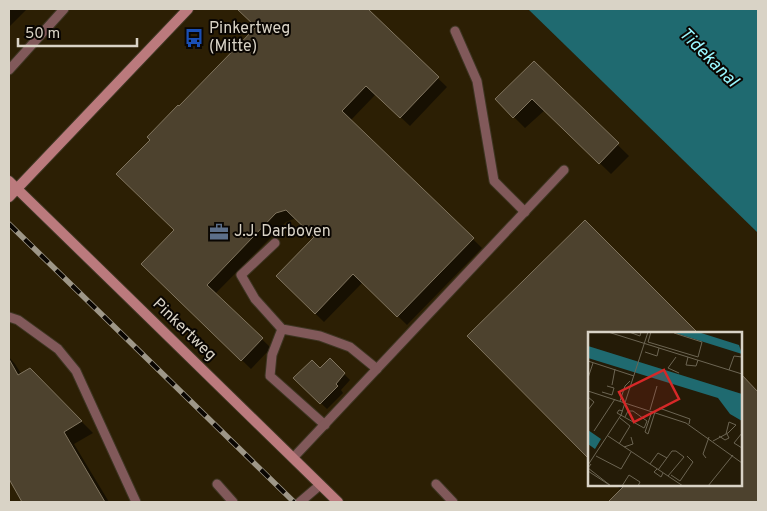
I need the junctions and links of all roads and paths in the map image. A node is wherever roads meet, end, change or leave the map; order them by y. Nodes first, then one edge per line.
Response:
1 (64, 9) edge
2 (188, 9) edge
3 (455, 31) dead end
4 (9, 70) edge
5 (564, 170) dead end
6 (9, 181) edge
7 (17, 189) junction
8 (9, 198) edge
9 (525, 212) junction
10 (275, 242) dead end
11 (9, 317) edge
12 (282, 329) junction
13 (377, 369) junction
14 (325, 425) junction
15 (293, 458) junction
16 (217, 484) dead end
17 (320, 484) junction
18 (436, 484) dead end
19 (136, 502) edge
20 (233, 502) edge
21 (300, 502) edge
22 (338, 502) edge
23 (452, 502) edge

1 - 4 lane
2 - 7 street
3 - 9 lane
5 - 9 lane
6 - 7 street, Pinkertweg
7 - 8 street
7 - 15 street, Pinkertweg
9 - 13 lane
10 - 12 lane
11 - 19 lane
12 - 13 lane
12 - 14 lane
13 - 14 lane
14 - 15 lane
15 - 17 street, Pinkertweg
16 - 20 lane
17 - 21 lane
17 - 22 street, Pinkertweg
18 - 23 lane

